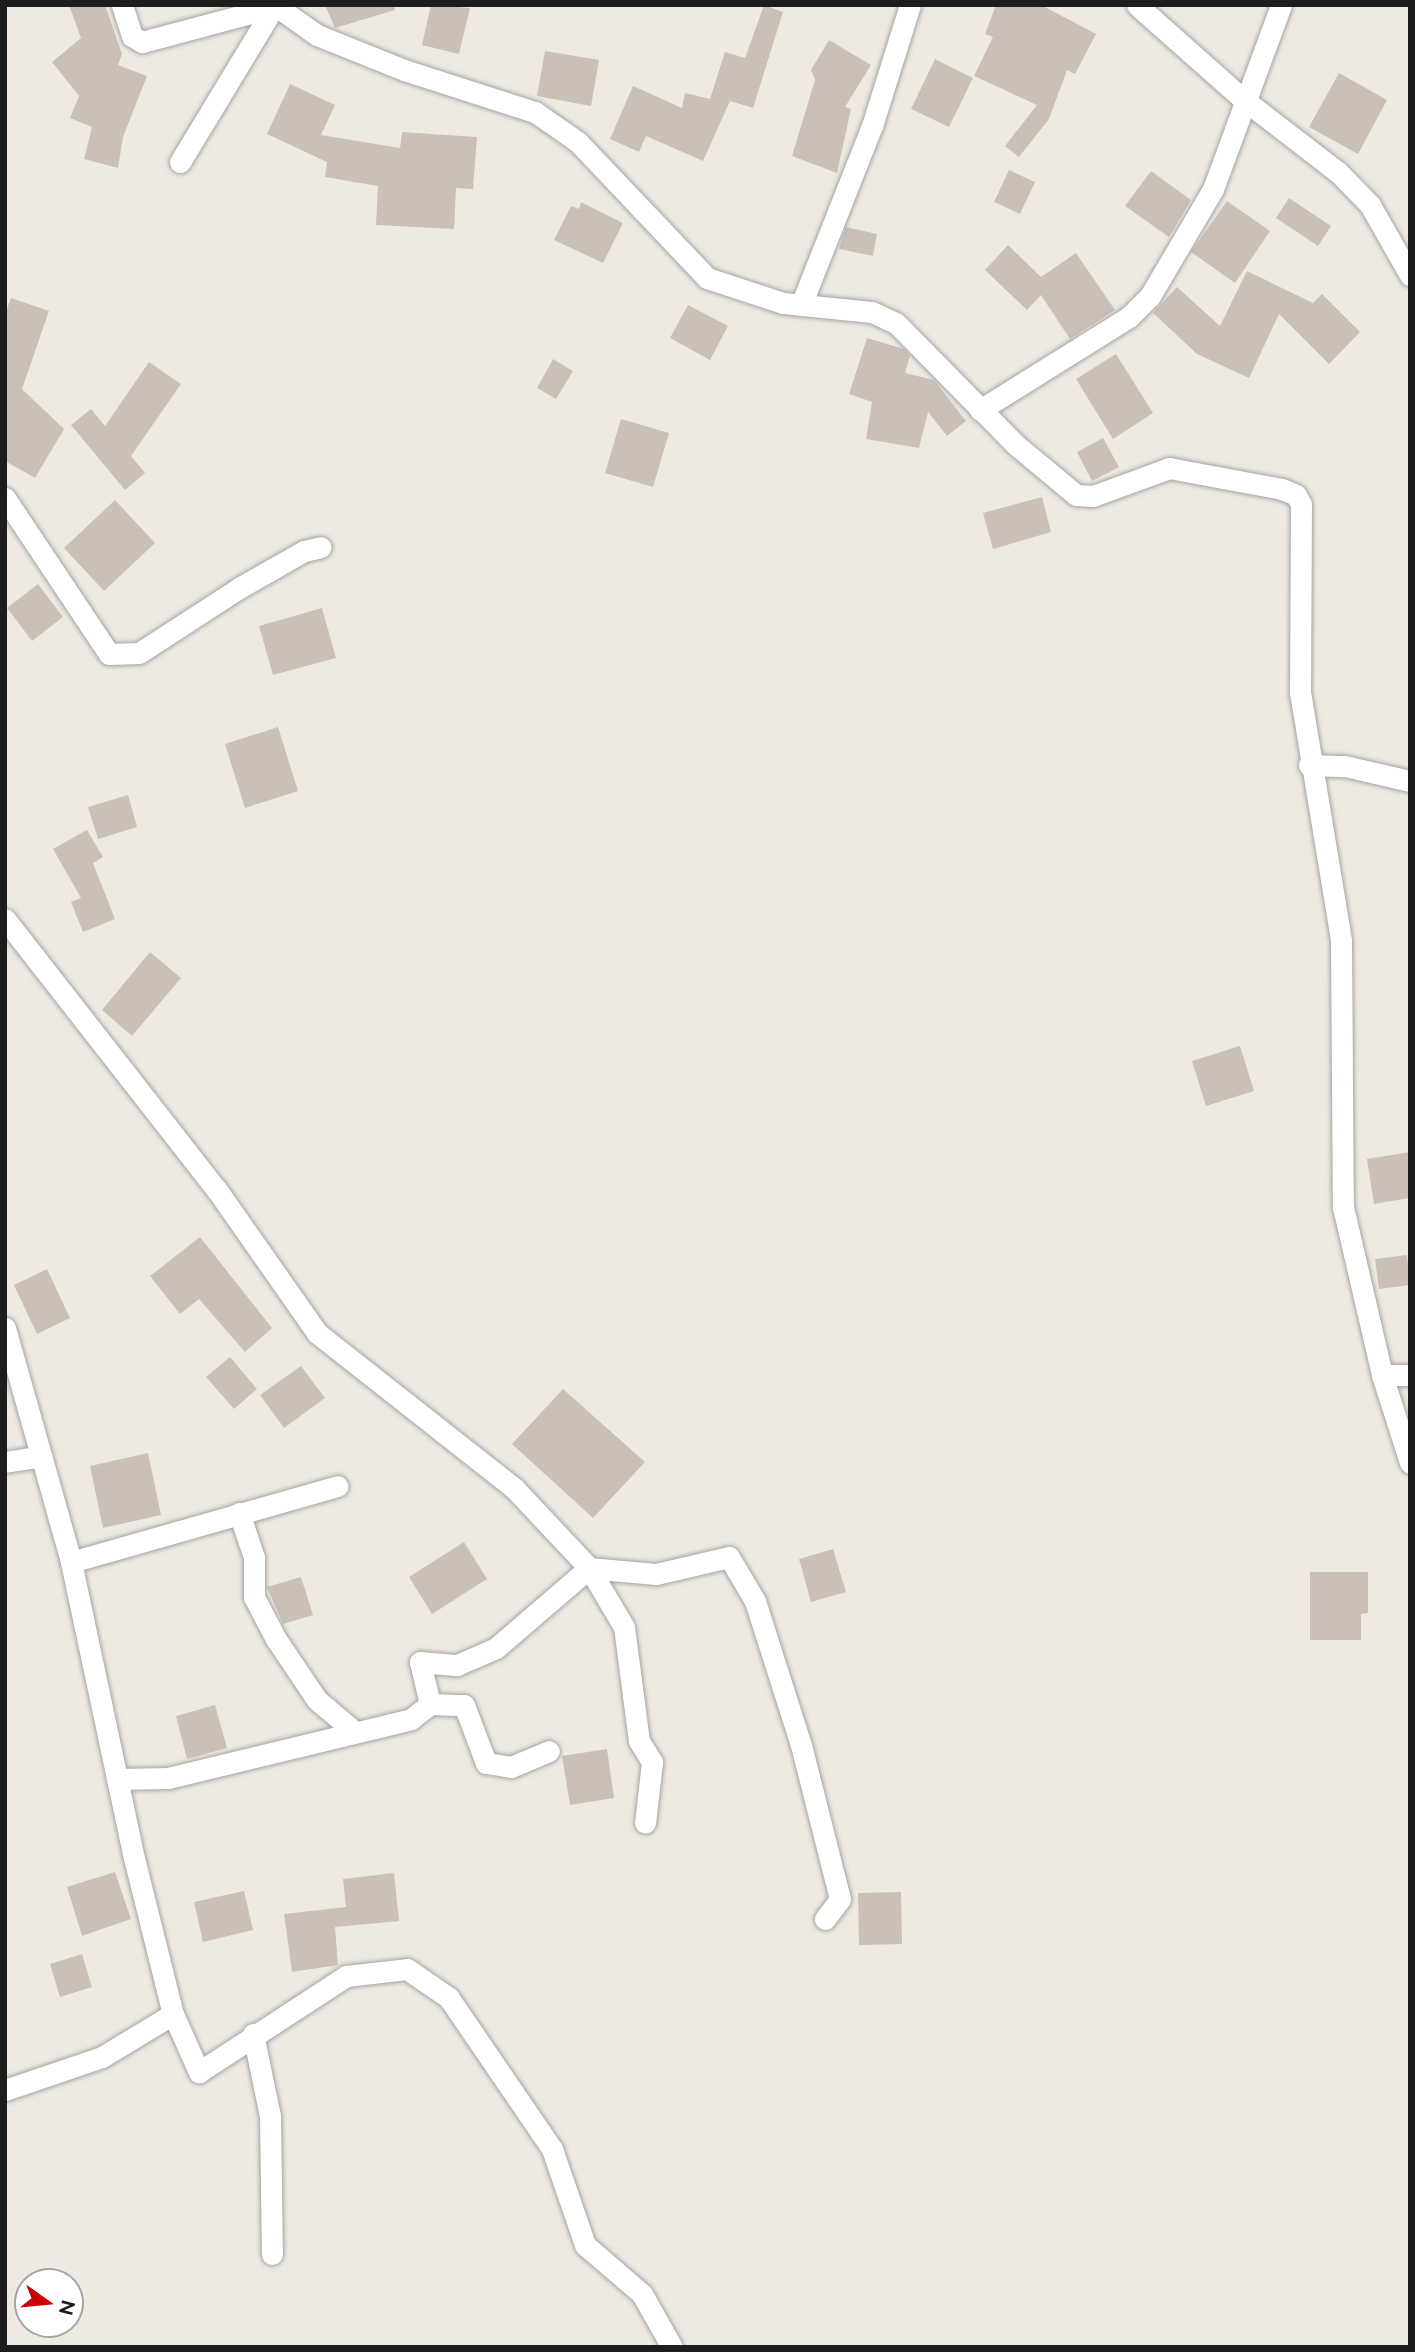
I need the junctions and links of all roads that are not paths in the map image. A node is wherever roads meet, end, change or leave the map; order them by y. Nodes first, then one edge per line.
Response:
1 (122, 5) edge
2 (275, 5) edge
3 (910, 5) edge
4 (1137, 5) edge
5 (1281, 5) edge
6 (1243, 99) junction
7 (180, 162) dead end
8 (1410, 275) edge
9 (802, 305) junction
10 (979, 410) junction
11 (5, 498) edge
12 (321, 547) dead end
13 (1309, 765) junction
14 (1410, 781) edge
15 (5, 919) edge
16 (5, 1328) edge
17 (1382, 1375) junction
18 (1410, 1376) edge
19 (42, 1456) junction
20 (5, 1462) edge
21 (1410, 1463) edge
22 (337, 1486) dead end
23 (239, 1513) junction
24 (71, 1562) junction
25 (589, 1568) junction
26 (430, 1704) junction
27 (355, 1732) junction
28 (549, 1751) dead end
29 (117, 1779) junction
30 (645, 1823) dead end
31 (825, 1919) dead end
32 (173, 2014) junction
33 (253, 2034) junction
34 (5, 2090) edge
35 (272, 2254) dead end
36 (672, 2347) edge

1 - 2 street
2 - 7 street
2 - 9 street
3 - 9 street
4 - 6 street
5 - 6 street
6 - 8 street
6 - 10 street
9 - 10 street
10 - 13 street
11 - 12 street
13 - 14 street
13 - 17 street
15 - 25 street
16 - 19 street
17 - 18 street
17 - 21 street
19 - 20 street
19 - 24 street
22 - 23 street
23 - 24 street
23 - 27 street
24 - 29 street
25 - 26 street
25 - 30 street
25 - 31 street
26 - 27 street
26 - 28 street
27 - 29 street
29 - 32 street
32 - 33 street
32 - 34 street
33 - 35 street
33 - 36 street

